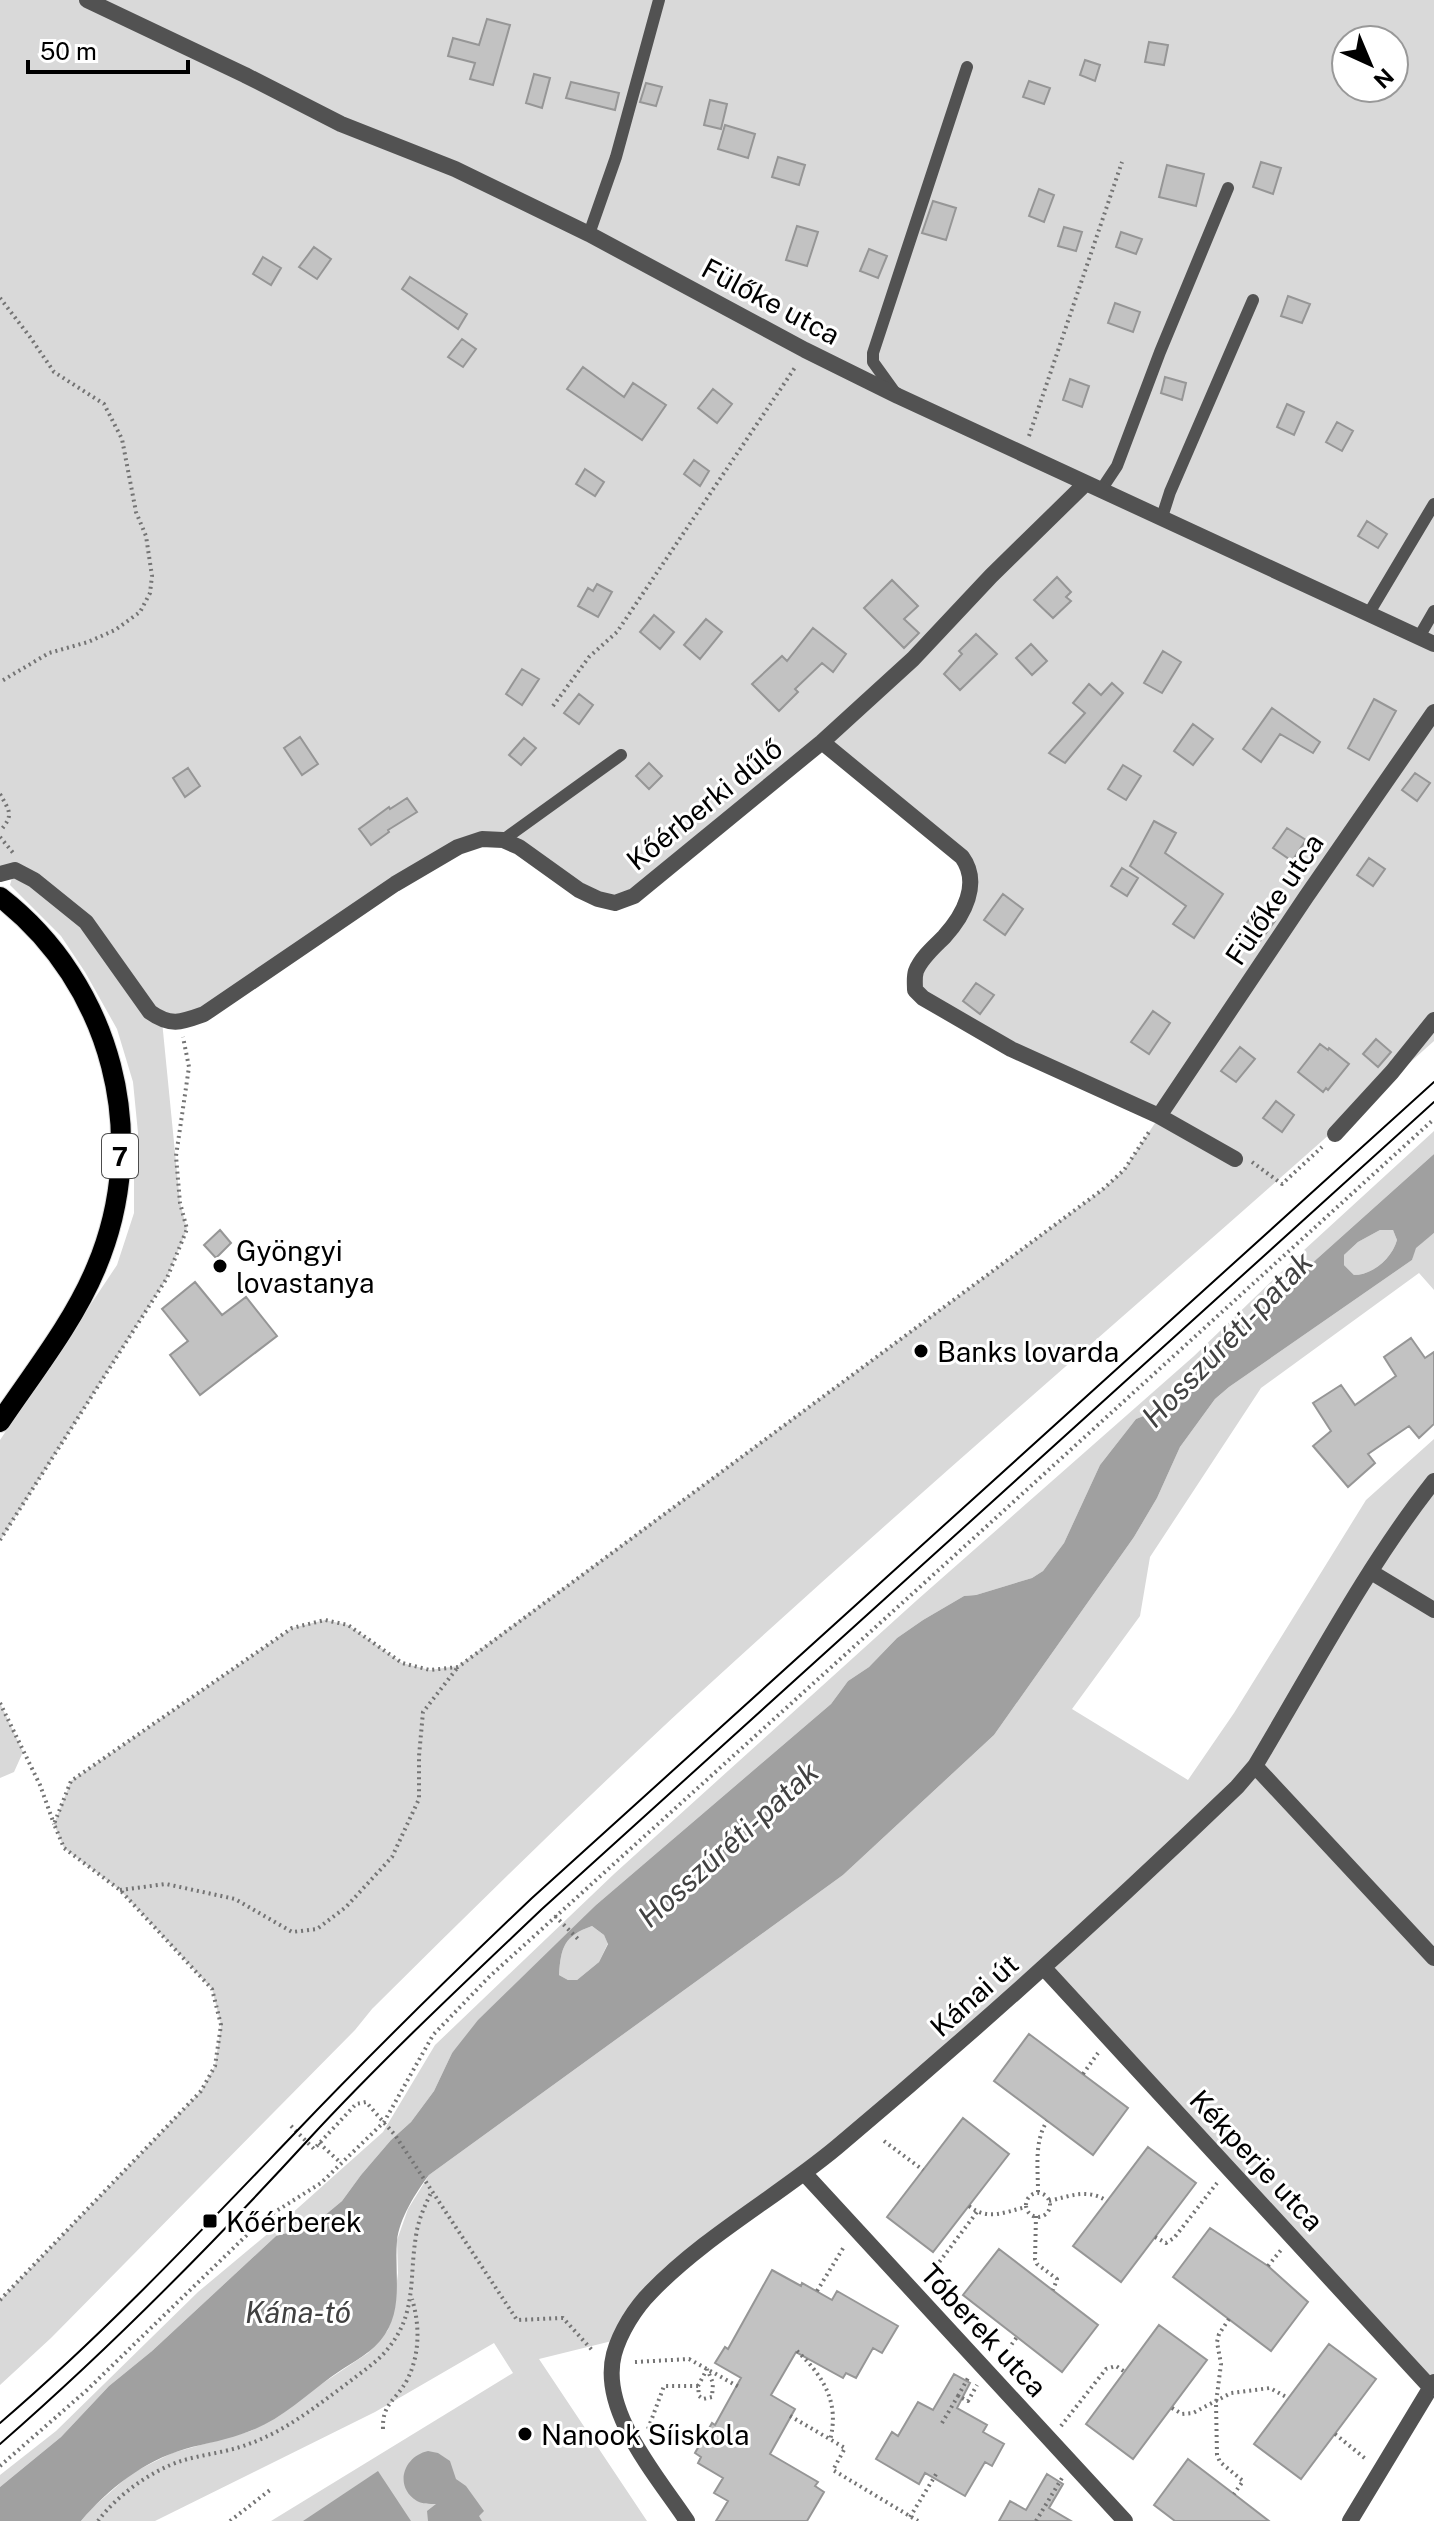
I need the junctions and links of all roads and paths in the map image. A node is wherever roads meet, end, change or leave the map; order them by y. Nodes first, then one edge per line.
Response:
1 (87, 0) edge
2 (659, 0) edge
3 (967, 67) dead end
4 (1122, 162) dead end
5 (1228, 188) dead end
6 (589, 234) junction
7 (0, 298) edge
8 (1253, 300) dead end
9 (805, 350) junction
10 (898, 396) junction
11 (1024, 454) junction
12 (1094, 486) junction
13 (1434, 504) edge
14 (1162, 517) junction
15 (1434, 611) edge
16 (1369, 613) junction
17 (1426, 640) edge
18 (0, 682) edge
19 (553, 706) dead end
20 (1434, 712) edge
21 (822, 742) junction
22 (621, 755) dead end
23 (0, 794) edge
24 (0, 831) edge
25 (0, 837) edge
26 (503, 840) junction
27 (19, 861) dead end
28 (0, 874) edge
29 (0, 897) edge
30 (1434, 1020) edge
31 (180, 1023) junction
32 (1159, 1116) junction
33 (1434, 1119) edge
34 (1335, 1134) joint
35 (1235, 1159) joint
36 (0, 1422) edge
37 (1434, 1481) edge
38 (0, 1540) edge
39 (1371, 1572) junction
40 (1434, 1610) edge
41 (458, 1667) junction
42 (0, 1703) edge
43 (1255, 1766) junction
44 (54, 1824) junction
45 (120, 1890) junction
46 (555, 1916) junction
47 (578, 1939) dead end
48 (1434, 1958) edge
49 (1044, 1968) junction
50 (1100, 2051) dead end
51 (1083, 2074) dead end
52 (1047, 2121) dead end
53 (384, 2122) junction
54 (291, 2126) dead end
55 (884, 2141) dead end
56 (319, 2143) junction
57 (341, 2163) junction
58 (923, 2170) dead end
59 (805, 2174) junction
60 (1219, 2181) dead end
61 (432, 2191) junction
62 (1038, 2193) junction
63 (1049, 2201) junction
64 (1107, 2201) dead end
65 (969, 2206) dead end
66 (1026, 2207) junction
67 (977, 2212) junction
68 (1036, 2216) junction
69 (1155, 2237) dead end
70 (846, 2243) dead end
71 (1284, 2244) dead end
72 (1268, 2266) dead end
73 (925, 2281) dead end
74 (1053, 2290) dead end
75 (817, 2291) dead end
76 (412, 2296) junction
77 (0, 2300) edge
78 (1229, 2319) dead end
79 (1017, 2337) dead end
80 (592, 2350) dead end
81 (797, 2351) dead end
82 (999, 2361) dead end
83 (635, 2362) dead end
84 (707, 2369) junction
85 (1125, 2372) dead end
86 (969, 2376) dead end
87 (977, 2384) dead end
88 (1432, 2385) edge
89 (698, 2386) junction
90 (739, 2387) dead end
91 (958, 2396) junction
92 (1288, 2398) dead end
93 (1216, 2403) junction
94 (1172, 2408) dead end
95 (790, 2416) dead end
96 (942, 2423) dead end
97 (1060, 2427) dead end
98 (383, 2429) dead end
99 (648, 2429) dead end
100 (1335, 2434) dead end
101 (830, 2440) junction
102 (1369, 2462) dead end
103 (0, 2466) edge
104 (938, 2471) dead end
105 (1062, 2478) dead end
106 (270, 2490) dead end
107 (1234, 2494) dead end
108 (910, 2517) junction
109 (98, 2521) edge
110 (230, 2521) edge
111 (687, 2521) edge
112 (918, 2521) edge
113 (1036, 2521) edge
114 (1125, 2521) edge
115 (1350, 2521) edge

1 - 6 street, Fülőke utca
2 - 6 lane
3 - 10 lane
4 - 11 path
5 - 12 lane
6 - 9 street, Fülőke utca
7 - 18 path
8 - 14 lane
9 - 10 street, Fülőke utca
9 - 19 path
10 - 11 street, Fülőke utca
11 - 12 street, Fülőke utca
12 - 14 street, Fülőke utca
12 - 21 street, Kőérberki dűlő
13 - 16 lane
14 - 16 street, Fülőke utca
15 - 17 lane
16 - 17 street, Fülőke utca
20 - 32 street, Fülőke utca
21 - 26 street, Kőérberki dűlő
21 - 32 street
22 - 26 lane
23 - 24 path
25 - 27 path
26 - 31 street
28 - 31 street
29 - 36 main road, 7
30 - 34 street
31 - 38 path
32 - 35 street
32 - 41 path
33 - 46 path
34 - 35 path
37 - 39 street, Kánai út
39 - 40 street
39 - 43 street, Kánai út
41 - 44 path
41 - 45 path
42 - 44 path
43 - 48 street
43 - 49 street, Kánai út
44 - 45 path
45 - 77 path
46 - 47 path
46 - 53 path
49 - 59 street, Kánai út
49 - 88 street, Kékperje utca
50 - 51 path
52 - 62 path
53 - 56 path
53 - 57 path
53 - 61 path
54 - 56 path
55 - 58 path
56 - 57 path
57 - 103 path
59 - 111 street, Kánai út
59 - 114 street, Tóberek utca
60 - 69 path
61 - 76 path
61 - 80 path
62 - 63 path
62 - 66 path
63 - 64 path
63 - 68 path
65 - 67 path
66 - 67 path
66 - 68 path
67 - 73 path
68 - 74 path
70 - 75 path
71 - 72 path
76 - 98 path
76 - 109 path
78 - 93 path
79 - 82 path
81 - 101 path
83 - 84 path
84 - 89 path
84 - 89 path
84 - 90 path
85 - 97 path
86 - 91 path
87 - 91 path
88 - 115 street
89 - 99 path
91 - 96 path
92 - 93 path
93 - 94 path
93 - 107 path
95 - 101 path
100 - 102 path
101 - 108 path
104 - 108 path
105 - 113 path
106 - 110 path
108 - 112 path

